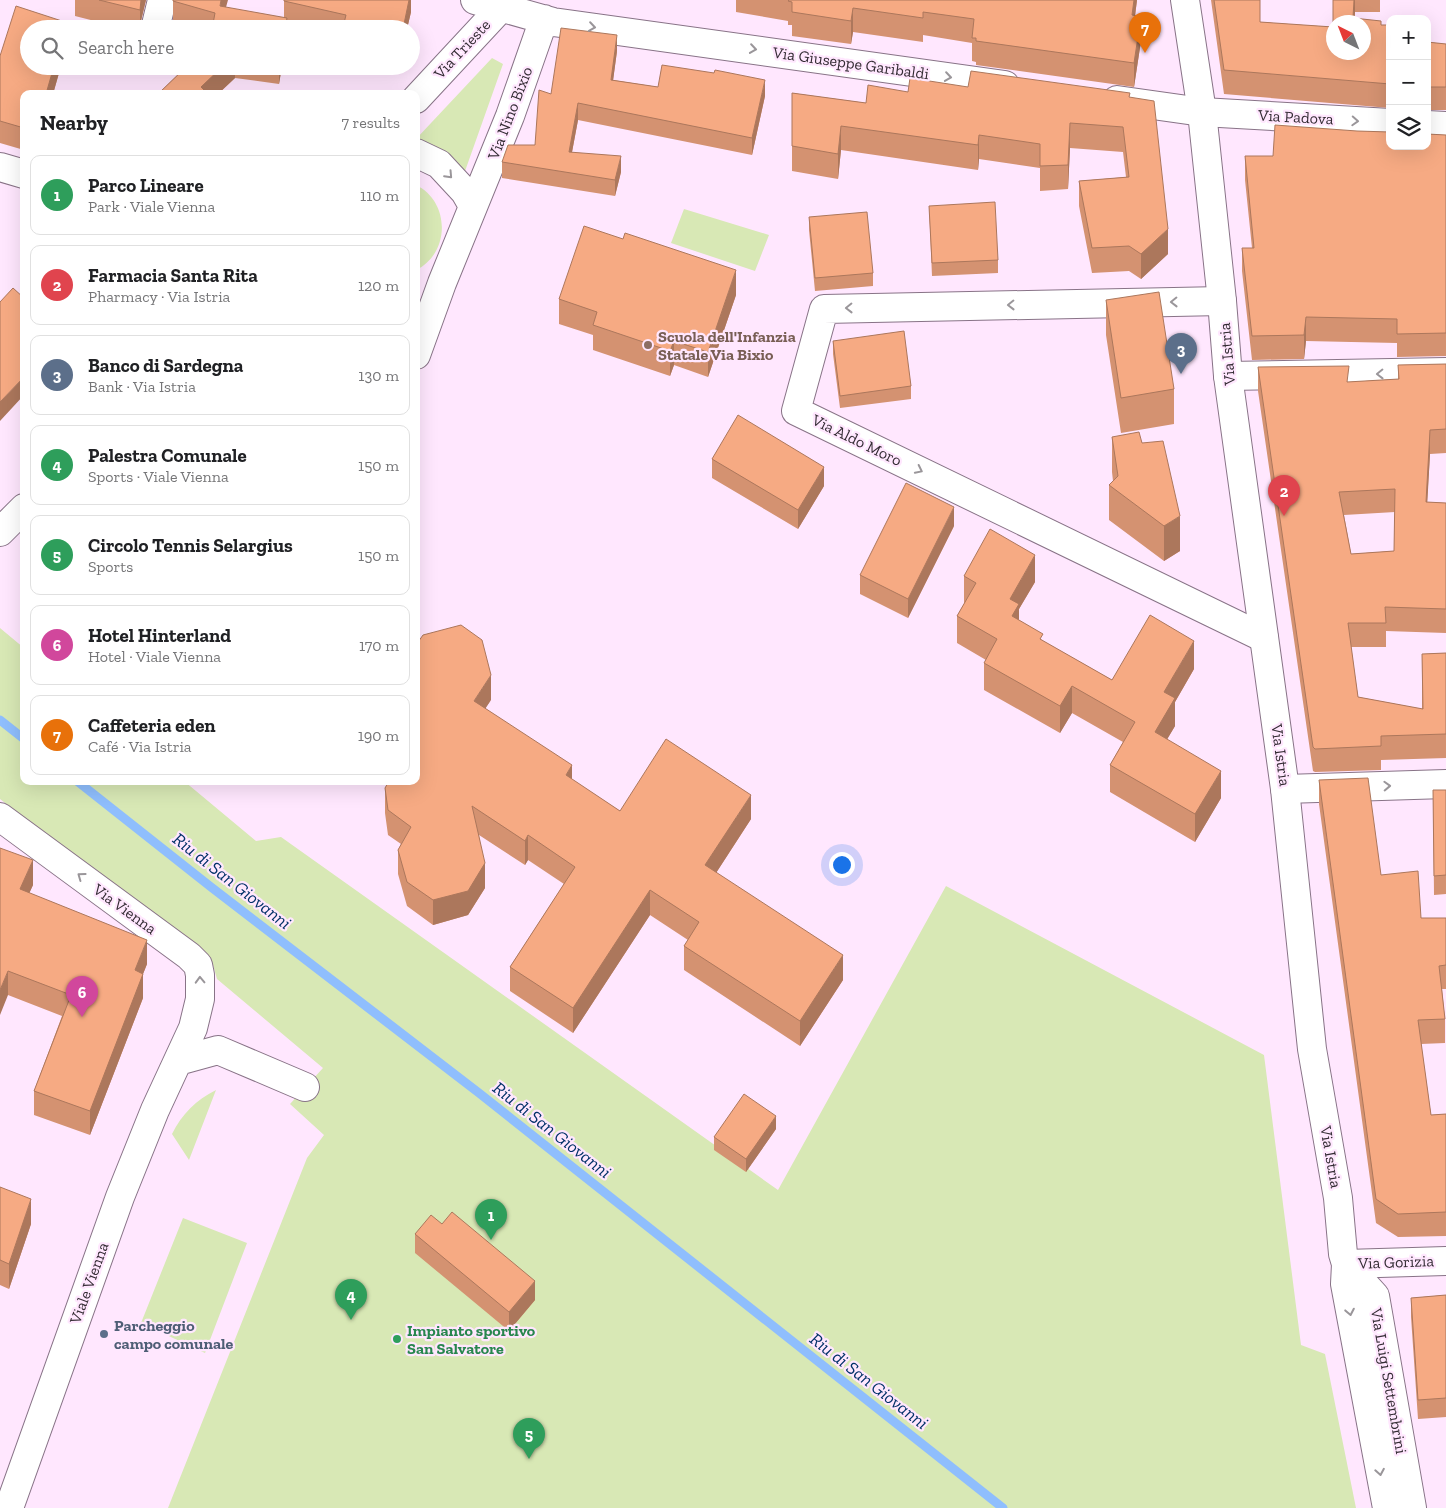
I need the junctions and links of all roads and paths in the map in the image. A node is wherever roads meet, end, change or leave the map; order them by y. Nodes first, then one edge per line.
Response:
1 (162, 0) edge
2 (475, 0) edge
3 (1185, 0) edge
4 (505, 4) edge
5 (544, 19) junction
6 (157, 20) edge
7 (1033, 88) edge
8 (420, 94) edge
9 (1092, 97) edge
10 (1202, 112) junction
11 (1386, 123) edge
12 (1431, 125) edge
13 (1446, 126) edge
14 (420, 155) edge
15 (0, 167) edge
16 (20, 173) edge
17 (474, 206) junction
18 (1222, 301) junction
19 (420, 344) edge
20 (1446, 372) edge
21 (1228, 376) junction
22 (20, 512) edge
23 (0, 532) edge
24 (1264, 638) junction
25 (1446, 784) edge
26 (1285, 789) junction
27 (0, 816) edge
28 (193, 1028) joint
29 (178, 1061) junction
30 (305, 1087) dead end
31 (1446, 1261) edge
32 (1346, 1264) junction
33 (9, 1508) edge
34 (1387, 1508) edge
35 (1412, 1508) edge

1 - 6 street
2 - 4 street, Via Giuseppe Garibaldi
3 - 10 street, Via Istria
4 - 5 street, Via Giuseppe Garibaldi
4 - 8 street, Via Trieste
5 -> 7 street, Via Giuseppe Garibaldi
5 - 17 street, Via Nino Bixio
9 - 10 street
10 -> 11 street, Via Padova
10 - 18 street, Via Istria
12 - 13 street
14 -> 17 street
15 - 16 street
17 - 19 street, Via Nino Bixio
18 - 21 street, Via Istria
18 -> 24 street, Via Aldo Moro
20 -> 21 street
21 - 24 street, Via Istria
22 - 23 street
24 - 26 street, Via Istria
26 -> 25 street
26 - 32 street, Via Istria
28 -> 27 street, Via Vienna
28 - 29 street, Viale Vienna
29 - 30 street
29 - 33 street, Viale Vienna
31 - 32 street, Via Gorizia
32 -> 34 street, Via Istria
32 - 35 street, Via Luigi Settembrini

